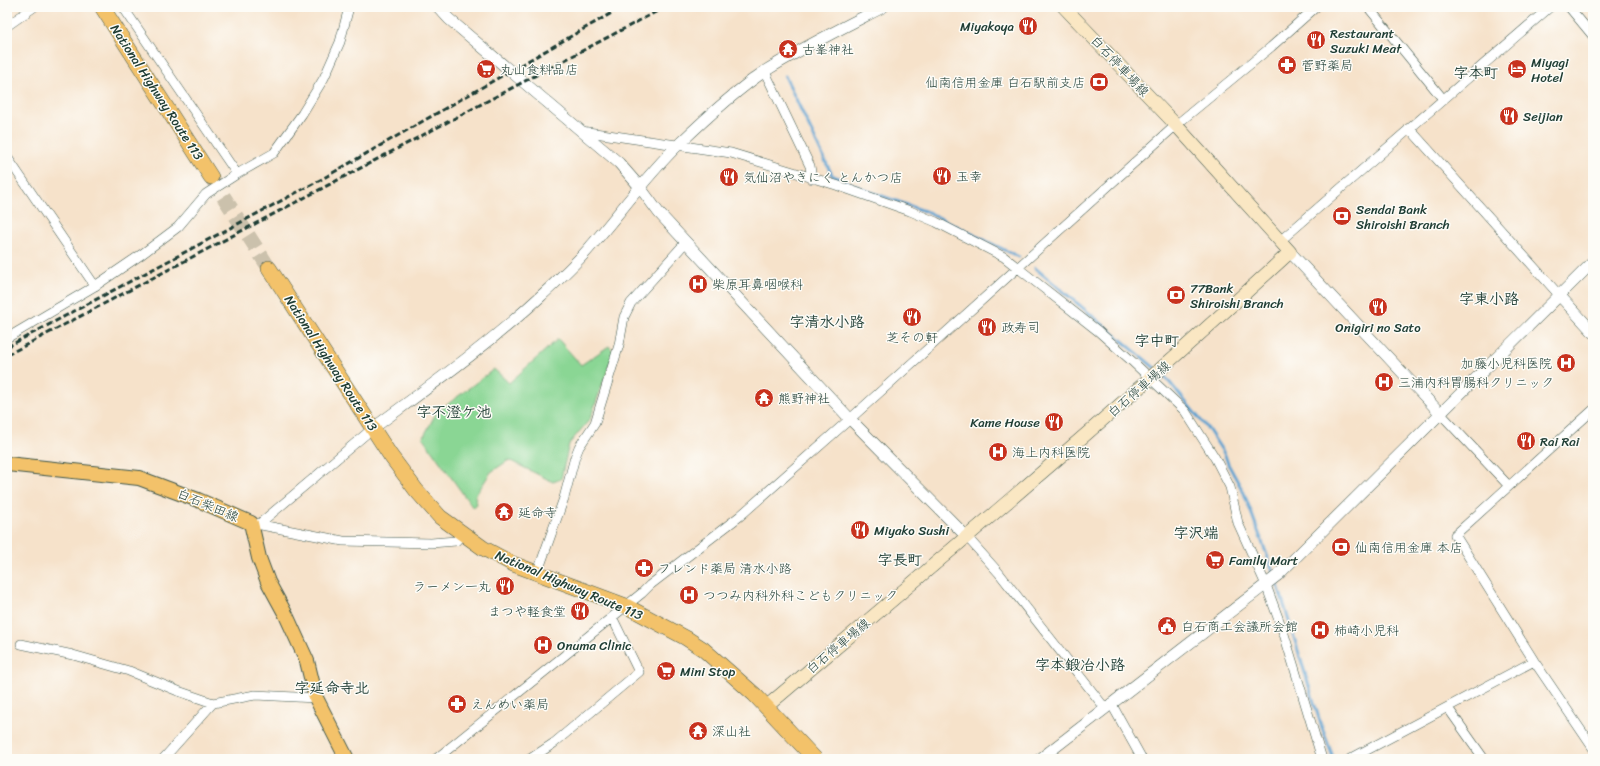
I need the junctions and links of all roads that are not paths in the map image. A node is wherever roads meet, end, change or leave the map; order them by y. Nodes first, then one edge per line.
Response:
1 (34, 7) edge
2 (102, 7) edge
3 (122, 7) edge
4 (349, 7) edge
5 (438, 7) edge
6 (883, 7) edge
7 (1064, 7) edge
8 (1316, 7) edge
9 (1368, 7) edge
10 (1550, 7) edge
11 (1569, 7) edge
12 (7, 26) edge
13 (1593, 36) edge
14 (765, 72) junction
15 (1443, 99) junction
16 (1176, 125) junction
17 (1409, 128) junction
18 (581, 131) junction
19 (678, 145) junction
20 (7, 157) edge
21 (237, 174) junction
22 (211, 177) tunnel mouth
23 (812, 179) junction
24 (639, 186) junction
25 (1280, 241) junction
26 (686, 242) junction
27 (1290, 252) junction
28 (1593, 262) edge
29 (1018, 267) junction
30 (269, 268) tunnel mouth
31 (95, 286) junction
32 (1560, 296) junction
33 (1593, 332) edge
34 (7, 338) edge
35 (1156, 374) junction
36 (1593, 410) edge
37 (1440, 413) junction
38 (850, 419) junction
39 (372, 429) junction
40 (7, 464) edge
41 (1509, 486) junction
42 (255, 524) junction
43 (462, 534) junction
44 (967, 537) junction
45 (537, 574) junction
46 (1272, 580) junction
47 (626, 606) junction
48 (612, 617) junction
49 (21, 644) dead end
50 (1534, 661) junction
51 (316, 698) junction
52 (213, 703) junction
53 (1108, 705) junction
54 (766, 707) junction
55 (1448, 708) junction
56 (1593, 748) edge
57 (163, 759) edge
58 (347, 759) edge
59 (436, 759) edge
60 (530, 759) edge
61 (815, 759) edge
62 (1040, 759) edge
63 (1142, 759) edge
64 (1322, 759) edge
65 (1350, 759) edge
66 (1484, 759) edge

1 - 12 street
2 - 22 highway, National Highway Route 113
3 - 21 street
4 - 21 street
5 - 18 street
6 - 14 street
7 - 16 main road, 白石停車場線
8 - 16 street
9 - 15 street
10 - 15 street
11 - 13 street
14 - 19 street
14 - 23 street
15 - 17 street
16 - 25 main road, 白石停車場線
16 - 29 street
17 - 25 street
17 - 32 street
18 - 19 street
18 - 24 street
19 - 23 street
19 - 24 street
20 - 31 street
21 - 31 street
23 - 29 street
24 - 26 street
24 - 39 street
25 - 27 main road, 白石停車場線
26 - 38 street
26 - 45 street
27 - 35 main road, 白石停車場線
27 - 37 street
28 - 32 street
29 - 35 street
29 - 38 street
30 - 39 highway, National Highway Route 113
31 - 34 street
32 - 33 street
32 - 37 street
35 - 44 main road, 白石停車場線
35 - 46 street
36 - 41 street
37 - 41 street
37 - 46 street
38 - 44 street
38 - 47 street
39 - 42 street
39 - 43 highway, National Highway Route 113
40 - 42 main road, 白石柴田線
41 - 50 street
42 - 43 street
42 - 51 main road, 白石柴田線
43 - 45 highway, National Highway Route 113
44 - 53 street
44 - 54 main road, 白石停車場線
45 - 47 highway, National Highway Route 113
46 - 53 street
46 - 64 street
47 - 48 street
47 - 54 highway, National Highway Route 113
48 - 59 street
48 - 60 street
49 - 52 street
50 - 55 street
50 - 56 street
51 - 52 street
51 - 58 main road, 白石柴田線
52 - 57 street
53 - 62 street
53 - 63 street
54 - 61 highway, National Highway Route 113
55 - 65 street
55 - 66 street

